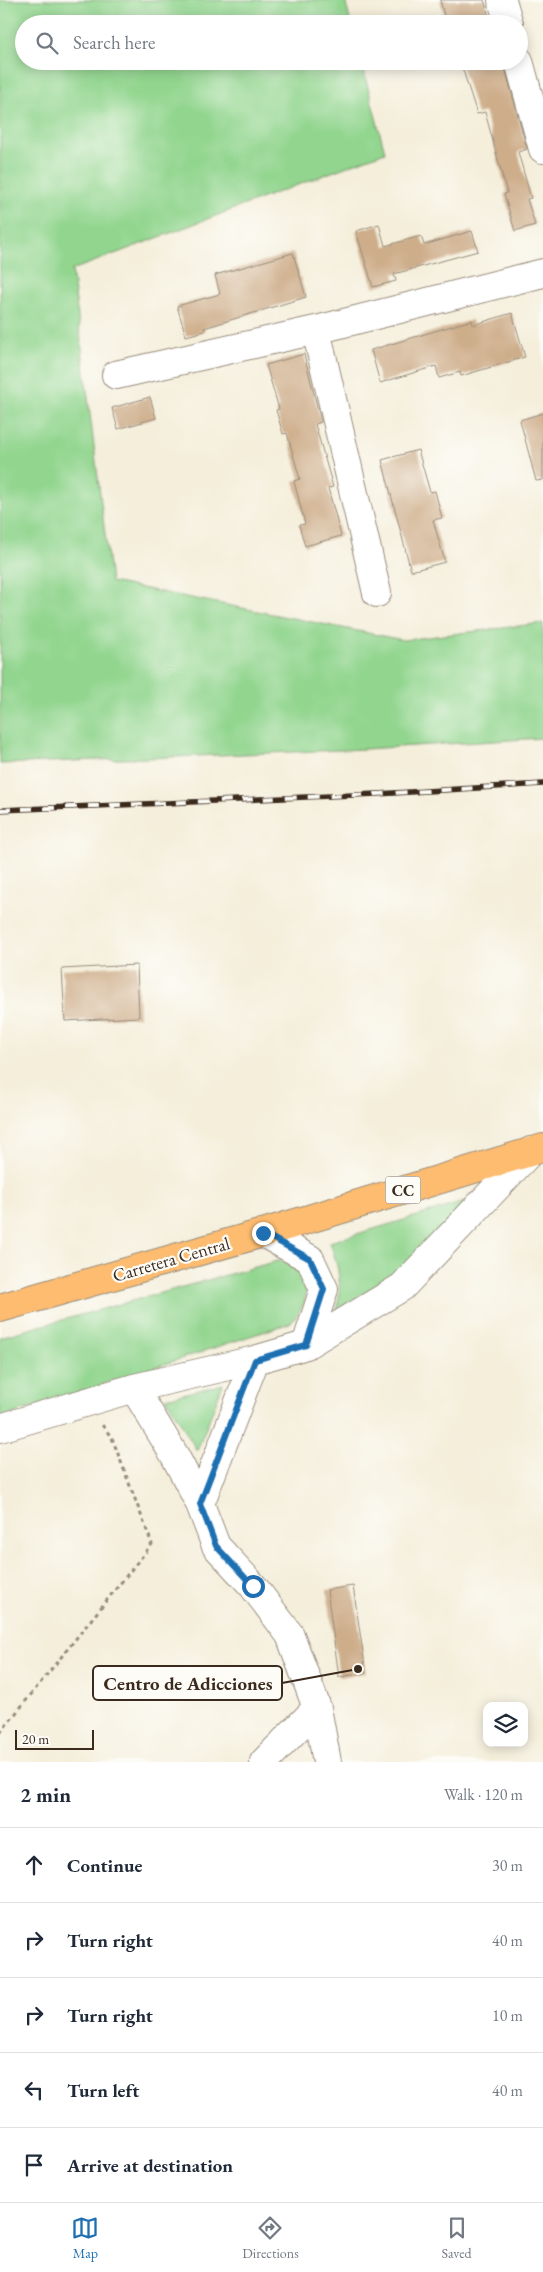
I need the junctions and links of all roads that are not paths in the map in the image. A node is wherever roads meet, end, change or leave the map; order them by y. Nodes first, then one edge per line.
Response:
1 (502, 0) edge
2 (506, 15) edge
3 (521, 70) edge
4 (543, 149) edge
5 (542, 278) edge
6 (316, 330) junction
7 (116, 376) dead end
8 (377, 593) dead end
9 (537, 1149) edge
10 (263, 1233) junction
11 (0, 1308) edge
12 (306, 1345) junction
13 (255, 1360) junction
14 (134, 1388) junction
15 (0, 1428) edge
16 (200, 1504) junction
17 (317, 1708) junction
18 (264, 1762) edge
19 (327, 1762) edge

1 - 2 street
3 - 4 street
5 - 6 street
6 - 7 street
6 - 8 street
9 - 10 highway, Carretera Central / CC
9 - 12 street
10 - 11 highway, Carretera Central / CC
10 - 12 street
12 - 13 street
13 - 14 street
13 - 16 street
14 - 15 street
14 - 16 street
16 - 17 street
17 - 18 street
17 - 19 street

